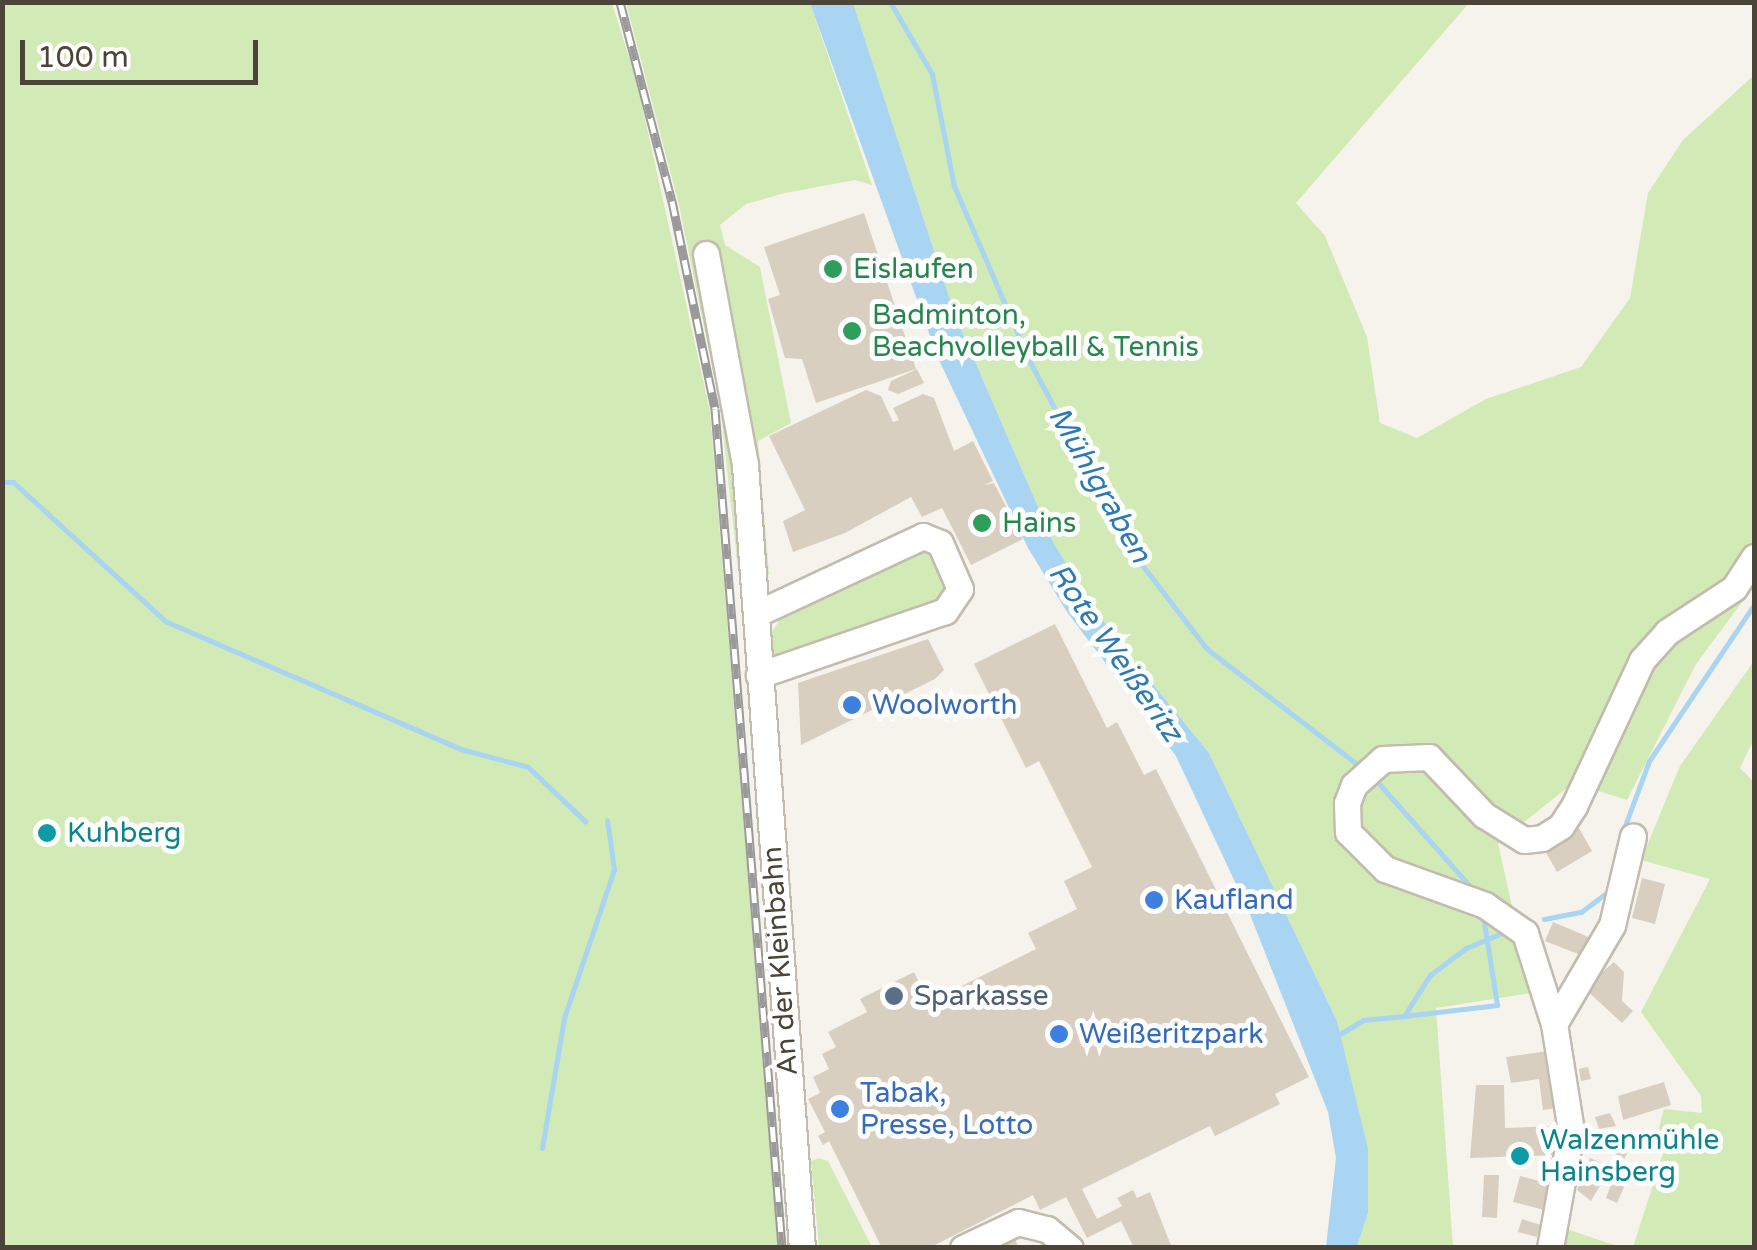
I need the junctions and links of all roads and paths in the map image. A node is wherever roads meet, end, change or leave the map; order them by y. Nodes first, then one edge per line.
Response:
1 (706, 254) dead end
2 (1754, 557) edge
3 (758, 613) junction
4 (760, 675) junction
5 (1633, 836) dead end
6 (1554, 1024) junction
7 (802, 1248) edge
8 (963, 1248) edge
9 (1070, 1248) edge
10 (1550, 1248) edge

1 - 3 street, An der Kleinbahn
2 - 6 street
3 - 4 street, An der Kleinbahn
3 - 4 street
4 - 7 street, An der Kleinbahn
5 - 6 street
6 - 10 street
8 - 9 street

